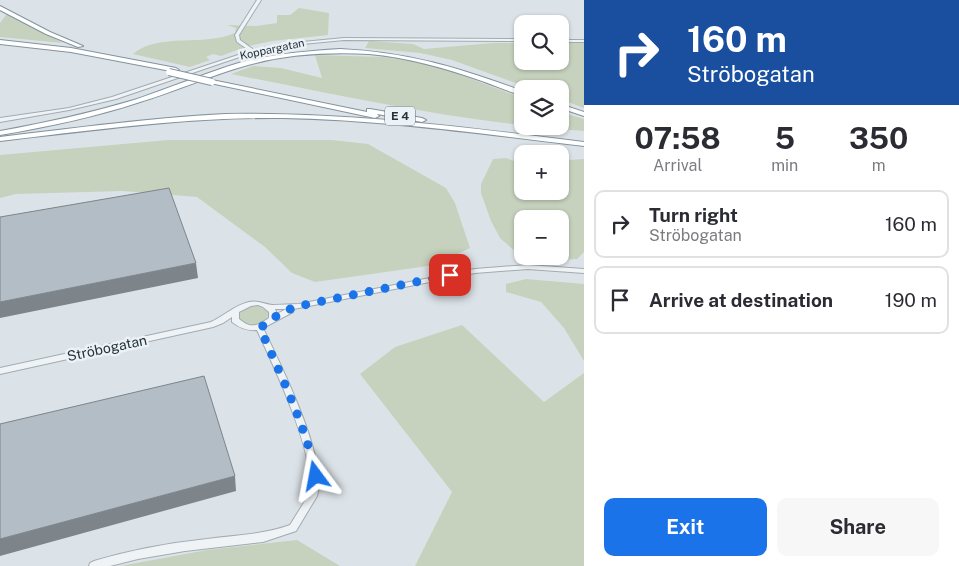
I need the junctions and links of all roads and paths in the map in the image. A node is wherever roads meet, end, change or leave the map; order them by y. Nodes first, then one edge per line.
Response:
1 (259, 0) edge
2 (0, 8) edge
3 (514, 40) edge
4 (569, 41) edge
5 (584, 41) edge
6 (0, 43) edge
7 (253, 51) junction
8 (126, 60) junction
9 (172, 71) junction
10 (215, 80) junction
11 (514, 90) edge
12 (569, 109) edge
13 (584, 114) edge
14 (0, 120) edge
15 (457, 129) junction
16 (0, 133) edge
17 (0, 140) edge
18 (584, 140) edge
19 (584, 144) edge
20 (584, 271) edge
21 (299, 306) junction
22 (269, 307) junction
23 (236, 313) junction
24 (273, 319) junction
25 (213, 324) junction
26 (239, 324) junction
27 (260, 328) junction
28 (0, 371) edge
29 (94, 566) edge

1 - 7 street
2 - 8 highway
3 - 7 street, Koppargatan
4 - 5 street
6 - 8 highway, E 4
6 - 9 highway, E 4
7 - 14 street, Koppargatan
8 - 9 highway, E 4
9 - 10 highway, E 4, bridge
10 - 15 highway, E 4
10 - 18 highway, E 4
11 - 16 highway
12 - 13 highway
15 - 17 highway
15 - 19 highway, E 4
20 - 21 street
21 - 22 street
21 - 24 street
22 - 23 street
22 - 24 street
23 - 25 street, Ströbogatan
23 - 26 street
24 - 27 street
25 - 26 street, Ströbogatan
25 - 28 street, Ströbogatan
26 - 27 street
27 - 29 street

